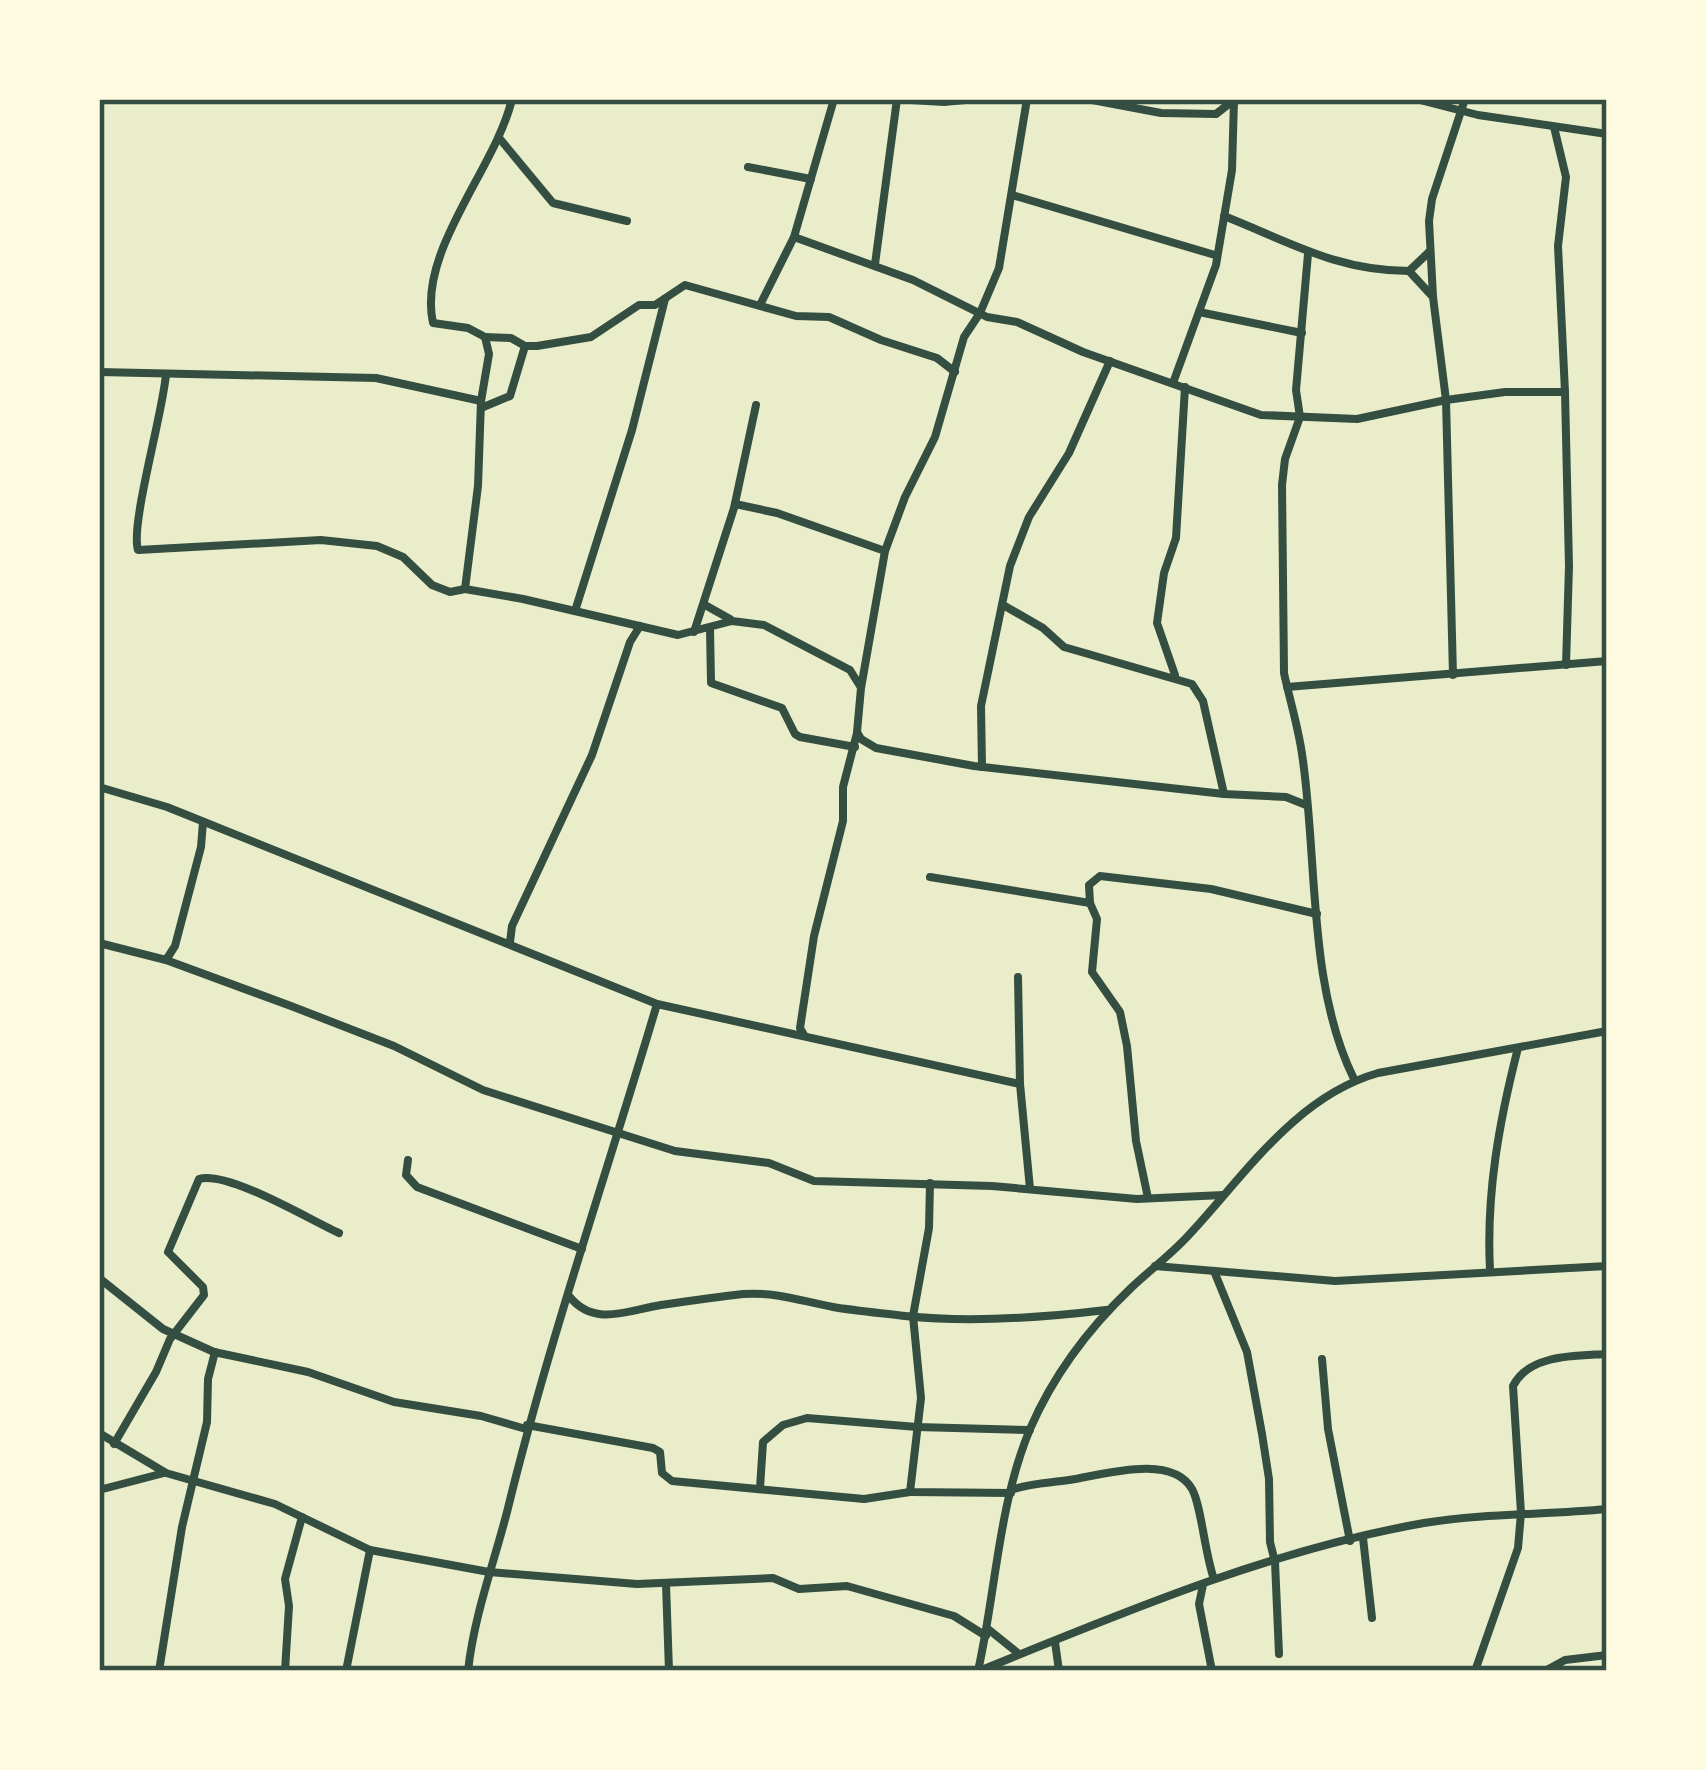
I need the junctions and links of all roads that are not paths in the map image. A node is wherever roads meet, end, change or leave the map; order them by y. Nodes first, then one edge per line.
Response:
1 (512, 99) edge
2 (834, 99) edge
3 (896, 99) edge
4 (976, 99) edge
5 (1027, 99) edge
6 (1087, 99) edge
7 (1416, 99) edge
8 (1465, 99) edge
9 (1234, 100) edge
10 (1462, 111) junction
11 (1554, 127) junction
12 (1607, 134) edge
13 (500, 139) junction
14 (748, 167) dead end
15 (812, 178) junction
16 (1012, 195) junction
17 (1224, 216) junction
18 (627, 220) dead end
19 (794, 237) junction
20 (1430, 251) junction
21 (1308, 254) junction
22 (1216, 256) junction
23 (875, 265) junction
24 (1409, 271) junction
25 (1432, 296) junction
26 (666, 298) junction
27 (760, 305) junction
28 (1198, 312) junction
29 (980, 314) junction
30 (1302, 333) junction
31 (487, 342) junction
32 (525, 346) junction
33 (1110, 361) junction
34 (99, 372) edge
35 (955, 372) junction
36 (166, 374) junction
37 (1173, 382) junction
38 (1185, 387) junction
39 (1565, 392) junction
40 (1446, 400) junction
41 (481, 405) junction
42 (757, 405) dead end
43 (1300, 417) junction
44 (735, 504) junction
45 (885, 551) junction
46 (465, 590) junction
47 (705, 605) junction
48 (1004, 605) junction
49 (574, 611) junction
50 (732, 621) junction
51 (623, 622) junction
52 (640, 626) junction
53 (710, 628) junction
54 (693, 634) junction
55 (630, 642) junction
56 (1607, 661) edge
57 (864, 665) junction
58 (1566, 665) junction
59 (850, 670) junction
60 (1453, 675) junction
61 (1176, 677) junction
62 (1287, 687) junction
63 (861, 688) junction
64 (857, 732) junction
65 (868, 744) junction
66 (854, 751) junction
67 (982, 766) junction
68 (1305, 783) junction
69 (99, 787) edge
70 (1224, 794) junction
71 (1286, 796) junction
72 (1306, 805) junction
73 (203, 822) junction
74 (930, 878) dead end
75 (1090, 903) junction
76 (1317, 914) junction
77 (510, 942) junction
78 (99, 944) edge
79 (175, 946) junction
80 (166, 960) junction
81 (180, 965) junction
82 (1018, 977) dead end
83 (657, 1004) junction
84 (1607, 1031) edge
85 (802, 1032) junction
86 (1518, 1048) junction
87 (1354, 1080) junction
88 (1020, 1084) junction
89 (619, 1134) junction
90 (408, 1160) dead end
91 (930, 1183) junction
92 (1030, 1189) junction
93 (1223, 1195) junction
94 (1148, 1198) junction
95 (339, 1233) dead end
96 (582, 1249) junction
97 (1155, 1266) junction
98 (1607, 1266) edge
99 (1490, 1270) junction
100 (1214, 1271) junction
101 (99, 1278) edge
102 (568, 1295) junction
103 (577, 1306) junction
104 (1109, 1310) junction
105 (562, 1311) junction
106 (913, 1316) junction
107 (163, 1329) junction
108 (175, 1333) junction
109 (167, 1345) junction
110 (215, 1352) junction
111 (1607, 1354) edge
112 (1322, 1359) dead end
113 (526, 1427) junction
114 (917, 1427) junction
115 (1030, 1430) junction
116 (99, 1433) edge
117 (114, 1444) junction
118 (1019, 1468) junction
119 (166, 1473) junction
120 (196, 1479) junction
121 (1038, 1481) junction
122 (760, 1488) junction
123 (99, 1490) edge
124 (1012, 1491) junction
125 (910, 1492) junction
126 (1607, 1509) edge
127 (1521, 1513) junction
128 (302, 1517) junction
129 (1363, 1538) junction
130 (1350, 1541) junction
131 (370, 1550) junction
132 (1275, 1562) junction
133 (490, 1572) junction
134 (1214, 1579) junction
135 (1203, 1583) junction
136 (666, 1584) junction
137 (1180, 1592) junction
138 (1199, 1604) junction
139 (1372, 1618) dead end
140 (987, 1632) junction
141 (1055, 1642) junction
142 (1020, 1654) junction
143 (1280, 1654) dead end
144 (1607, 1655) edge
145 (159, 1671) edge
146 (285, 1671) edge
147 (346, 1671) edge
148 (468, 1671) edge
149 (669, 1671) edge
150 (978, 1671) edge
151 (1059, 1671) edge
152 (1212, 1671) edge
153 (1475, 1671) edge
154 (1545, 1671) edge

1 - 13 street
2 - 15 street
3 - 4 street
3 - 23 street
5 - 16 street
6 - 9 street
7 - 10 street
8 - 10 street
9 - 17 street
10 - 11 street
10 - 20 street
11 - 12 street
11 - 39 street
13 - 18 street
13 - 31 street
14 - 15 street
15 - 19 street
16 - 22 street
16 - 29 street
17 - 21 street
17 - 22 street
19 - 23 street
19 - 27 street
20 - 24 street
20 - 25 street
21 - 24 street
21 - 30 street
22 - 28 street
23 - 29 street
24 - 25 street
25 - 40 street
26 - 27 street
26 - 32 street
26 - 49 street
27 - 35 street
28 - 30 street
28 - 37 street
29 - 33 street
29 - 35 street
30 - 43 street
31 - 32 street
31 - 41 street
32 - 41 street
33 - 37 street
33 - 48 street
34 - 36 street
35 - 45 street
36 - 41 street
36 - 46 street
37 - 38 street
38 - 43 street
38 - 61 street
39 - 40 street
39 - 58 street
40 - 43 street
40 - 60 street
41 - 46 street
42 - 44 street
43 - 62 street
44 - 45 street
44 - 47 street
45 - 57 street
46 - 49 street
47 - 50 street
47 - 54 street
48 - 61 street
48 - 67 street
49 - 51 street
50 - 53 street
50 - 59 street
51 - 52 street
51 - 55 street
52 - 54 street
52 - 55 street
53 - 54 street
53 - 66 street
55 - 77 street
56 - 58 street
57 - 59 street
57 - 63 street
58 - 60 street
59 - 63 street
60 - 62 street
61 - 70 street
62 - 68 street
63 - 64 street
64 - 65 street
64 - 66 street
65 - 66 street
65 - 67 street
66 - 85 street
67 - 70 street
68 - 71 street
68 - 72 street
69 - 73 street
70 - 71 street
71 - 72 street
72 - 76 street
73 - 77 street
73 - 79 street
74 - 75 street
75 - 76 street
75 - 94 street
76 - 87 street
77 - 83 street
78 - 80 street
79 - 80 street
79 - 81 street
80 - 81 street
81 - 89 street
82 - 88 street
83 - 85 street
83 - 89 street
84 - 86 street
85 - 88 street
86 - 87 street
86 - 99 street
87 - 93 street
88 - 92 street
89 - 91 street
89 - 96 street
90 - 96 street
91 - 92 street
91 - 106 street
92 - 94 street
93 - 94 street
93 - 97 street
95 - 108 street
96 - 102 street
97 - 100 street
97 - 104 street
98 - 99 street
99 - 100 street
100 - 132 street
101 - 107 street
102 - 103 street
102 - 105 street
103 - 105 street
103 - 106 street
104 - 106 street
104 - 115 street
105 - 113 street
106 - 114 street
107 - 108 street
107 - 109 street
108 - 109 street
108 - 110 street
109 - 117 street
110 - 113 street
110 - 120 street
111 - 127 street
112 - 130 street
113 - 122 street
113 - 133 street
114 - 115 street
114 - 122 street
114 - 125 street
115 - 118 street
116 - 117 street
117 - 119 street
118 - 121 street
118 - 124 street
119 - 120 street
119 - 123 street
120 - 128 street
120 - 145 street
121 - 124 street
121 - 134 street
122 - 125 street
124 - 125 street
124 - 140 street
126 - 127 street
127 - 129 street
127 - 153 street
128 - 131 street
128 - 146 street
129 - 130 street
129 - 139 street
130 - 132 street
131 - 133 street
131 - 147 street
132 - 134 street
132 - 143 street
133 - 136 street
133 - 148 street
134 - 135 street
135 - 137 street
135 - 138 street
136 - 140 street
136 - 149 street
137 - 138 street
137 - 141 street
138 - 152 street
140 - 142 street
140 - 150 street
141 - 142 street
141 - 151 street
142 - 150 street
144 - 154 street

